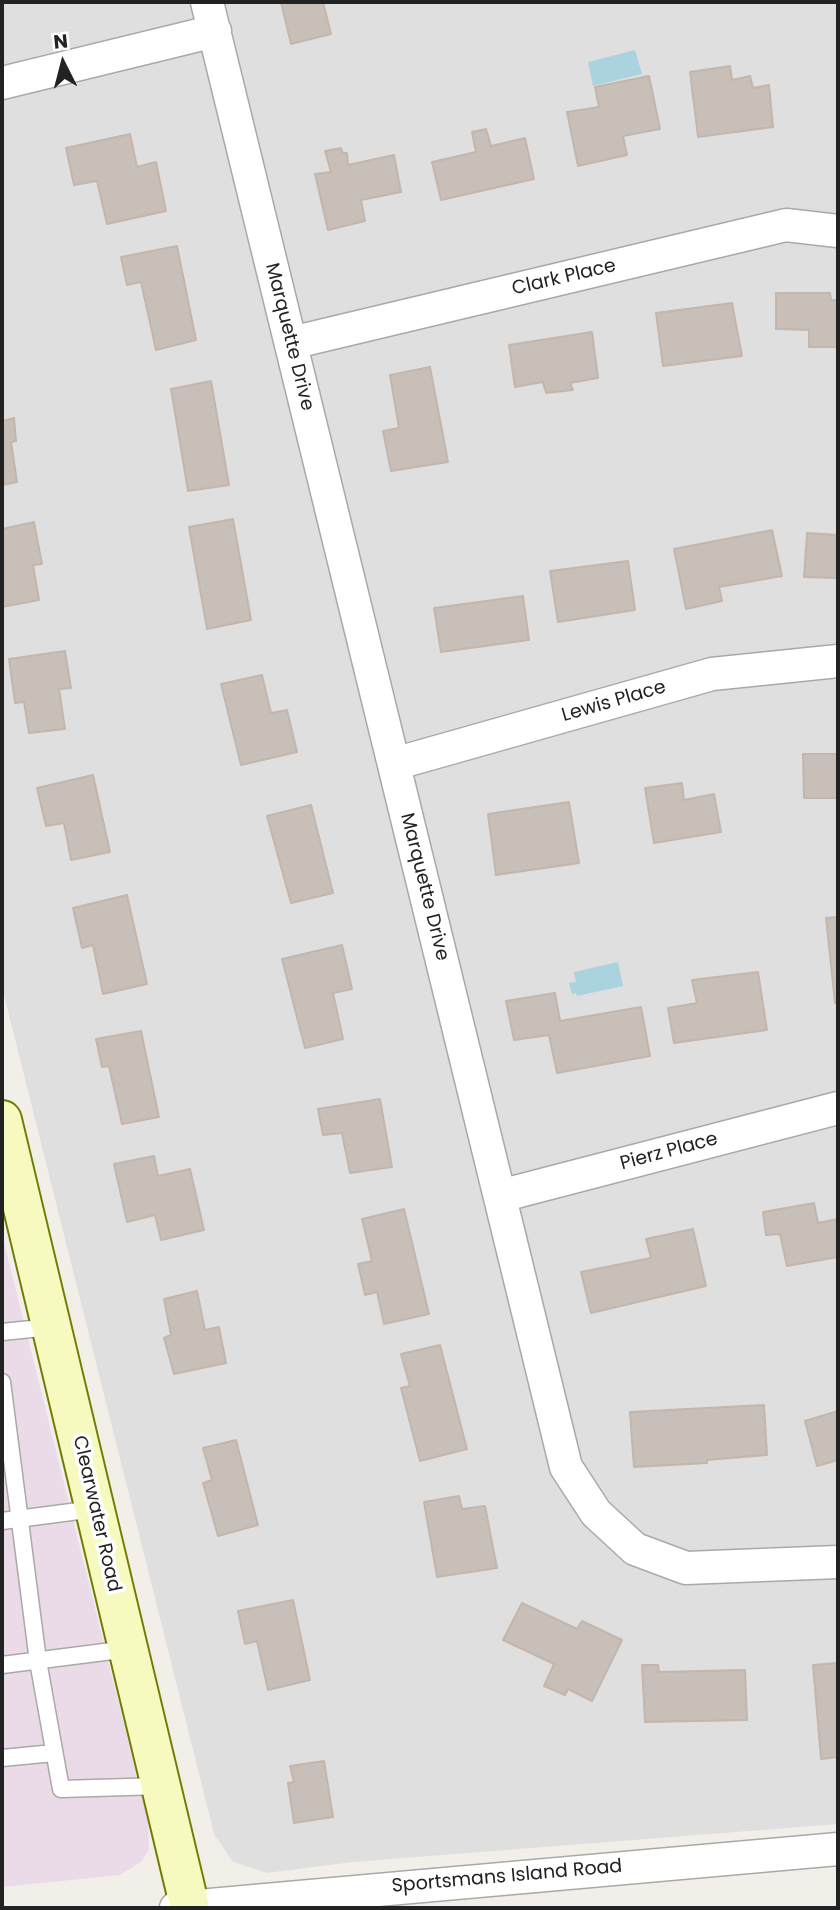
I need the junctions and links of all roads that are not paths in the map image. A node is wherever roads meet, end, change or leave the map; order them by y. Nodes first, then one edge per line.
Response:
1 (211, 17) edge
2 (2, 83) edge
3 (838, 231) edge
4 (291, 343) junction
5 (838, 661) edge
6 (394, 764) junction
7 (838, 1108) edge
8 (2, 1122) edge
9 (500, 1196) junction
10 (51, 1327) junction
11 (2, 1332) edge
12 (2, 1382) edge
13 (94, 1509) junction
14 (22, 1518) junction
15 (2, 1521) edge
16 (838, 1562) edge
17 (128, 1649) junction
18 (38, 1661) junction
19 (2, 1665) edge
20 (54, 1753) junction
21 (2, 1758) edge
22 (161, 1786) junction
23 (838, 1849) edge
24 (185, 1908) edge

1 - 2 street
1 - 4 street, Marquette Drive
3 - 4 street, Clark Place
4 - 6 street, Marquette Drive
5 - 6 street, Lewis Place
6 - 9 street, Marquette Drive
7 - 9 street, Pierz Place
8 - 10 street, Clearwater Road
9 - 16 street, Marquette Drive
10 - 11 lane
10 - 13 street, Clearwater Road
12 - 14 lane
13 - 14 lane
13 - 17 street, Clearwater Road
14 - 15 lane
14 - 18 lane
17 - 18 lane
17 - 22 street, Clearwater Road
18 - 19 lane
18 - 20 lane
20 - 21 lane
20 - 22 lane
22 - 24 street, Clearwater Road
23 - 24 street, Sportsmans Island Road

